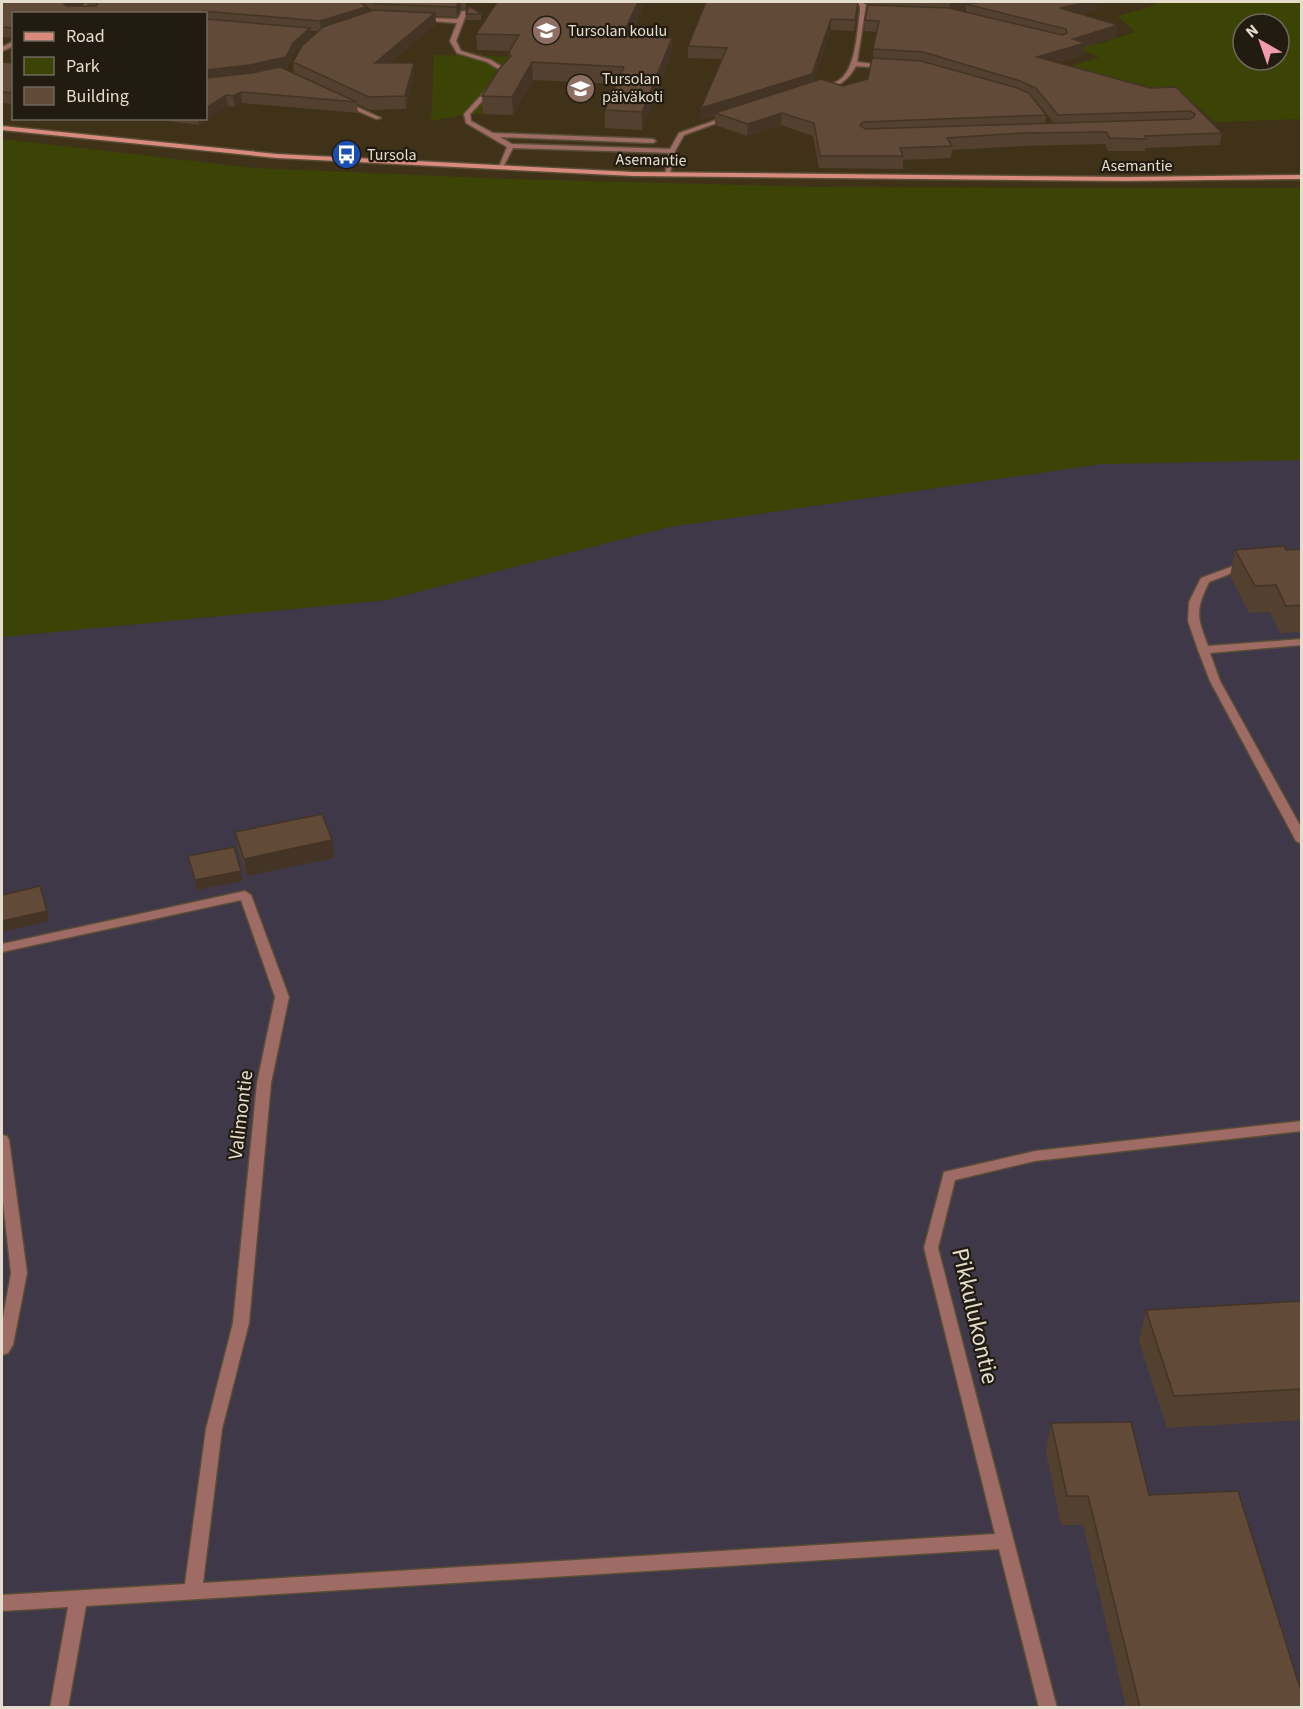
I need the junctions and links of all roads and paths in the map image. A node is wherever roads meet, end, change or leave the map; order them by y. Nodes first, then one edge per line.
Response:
1 (93, 2) edge
2 (859, 2) edge
3 (72, 12) edge
4 (465, 12) edge
5 (863, 12) junction
6 (873, 12) edge
7 (418, 19) edge
8 (460, 21) junction
9 (854, 64) junction
10 (897, 66) edge
11 (808, 92) edge
12 (340, 101) edge
13 (734, 116) edge
14 (378, 118) dead end
15 (2, 128) edge
16 (491, 135) junction
17 (654, 141) dead end
18 (511, 146) junction
19 (672, 151) junction
20 (500, 168) junction
21 (668, 174) junction
22 (1302, 177) edge
23 (1258, 560) edge
24 (1302, 642) edge
25 (1203, 650) junction
26 (1302, 841) edge
27 (2, 948) edge
28 (1302, 1126) edge
29 (2, 1140) edge
30 (2, 1349) edge
31 (1006, 1541) junction
32 (193, 1591) junction
33 (78, 1598) junction
34 (2, 1603) edge
35 (59, 1707) edge
36 (1048, 1707) edge

1 - 3 street
2 - 5 street
4 - 8 street
5 - 6 street
5 - 9 street
7 - 8 street
8 - 16 street
9 - 10 street
9 - 11 street
12 - 14 street
13 - 19 street
15 - 20 main road, Asemantie
16 - 17 street
16 - 18 street
18 - 19 street
18 - 20 street
19 - 21 street
20 - 21 main road, Asemantie
21 - 22 main road, Asemantie
23 - 25 street
24 - 25 street
25 - 26 street
27 - 32 street, Valimontie
28 - 31 street, Pikkulukontie
29 - 30 street
31 - 32 street
31 - 36 street, Pikkulukontie
32 - 33 street
33 - 34 street
33 - 35 street

